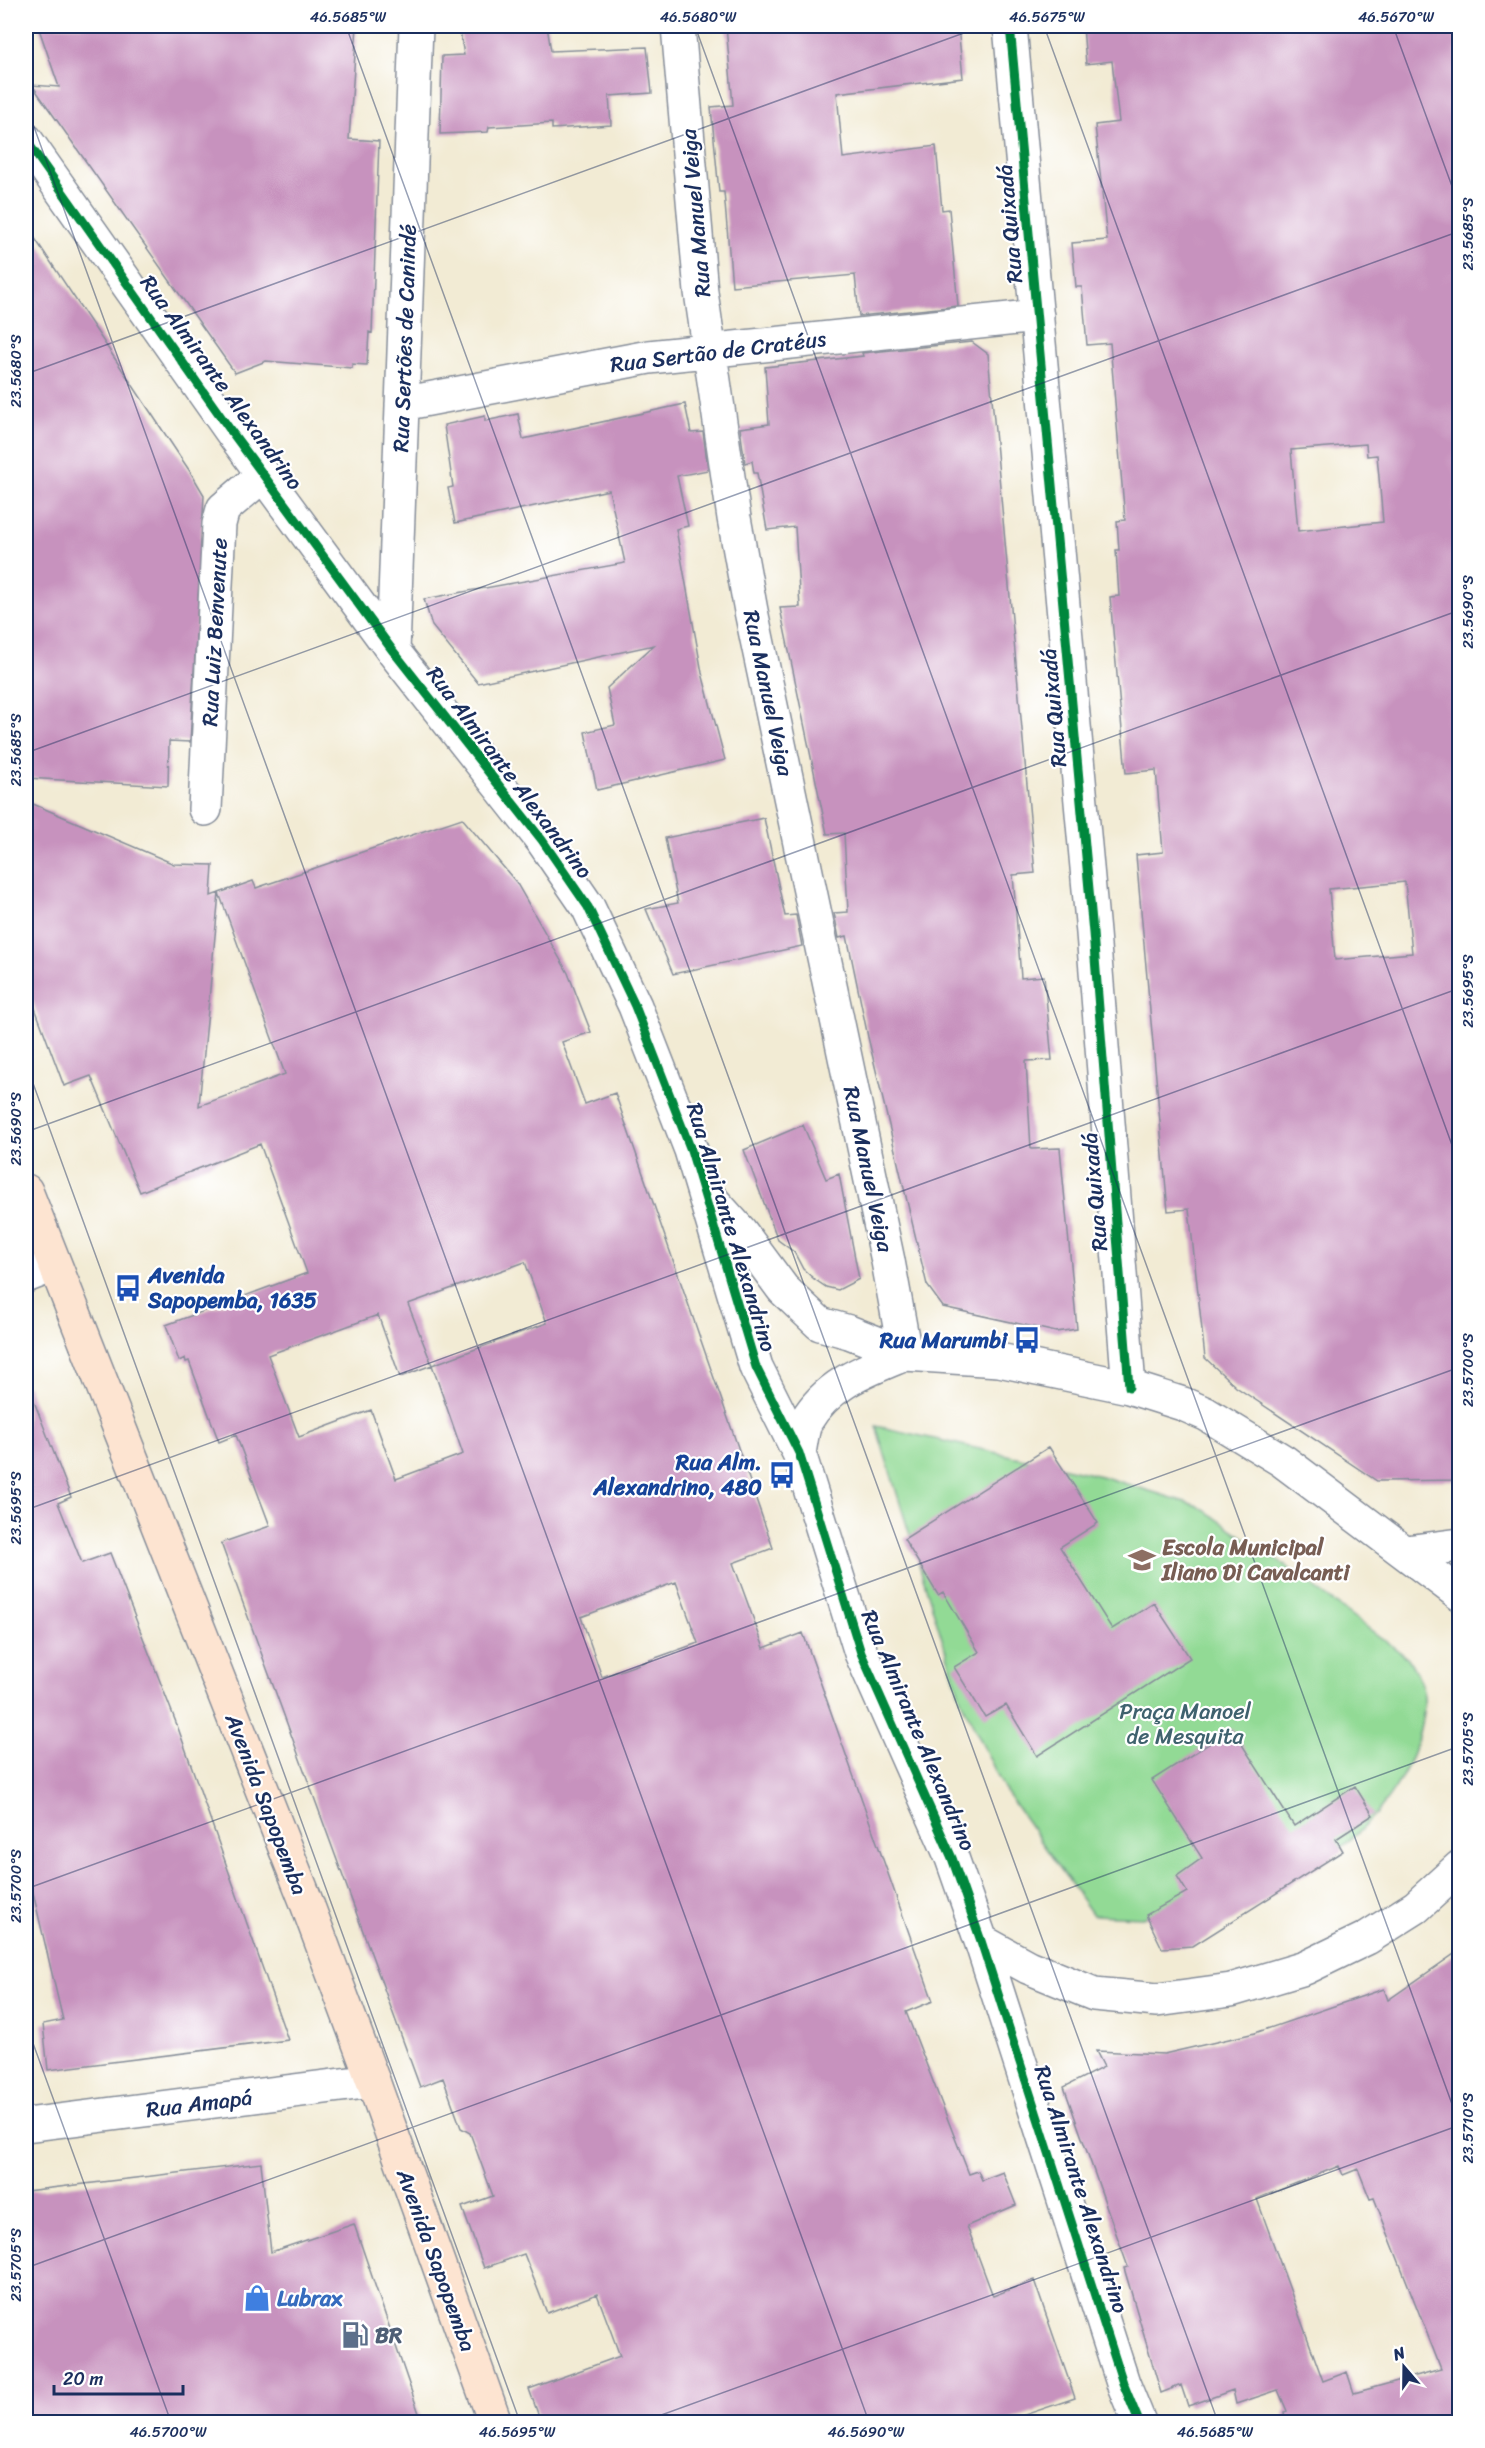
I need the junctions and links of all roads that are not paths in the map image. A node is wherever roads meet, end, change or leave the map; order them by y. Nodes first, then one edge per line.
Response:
1 (416, 26) edge
2 (678, 26) edge
3 (1010, 26) edge
4 (26, 140) edge
5 (1036, 316) junction
6 (710, 350) junction
7 (402, 404) junction
8 (263, 475) junction
9 (393, 651) junction
10 (205, 809) dead end
11 (26, 1191) edge
12 (706, 1194) junction
13 (40, 1271) edge
14 (905, 1354) junction
15 (1129, 1388) junction
16 (799, 1453) junction
17 (1460, 1545) edge
18 (1406, 1552) junction
19 (1460, 1594) edge
20 (1460, 1867) edge
21 (981, 1941) junction
22 (373, 2082) junction
23 (26, 2125) edge
24 (495, 2422) edge
25 (1138, 2422) edge

1 - 7 street, Rua Sertões de Canindé
2 - 6 street, Rua Manuel Veiga
3 - 5 street, Rua Quixadá
4 - 8 street, Rua Almirante Alexandrino
5 - 6 street, Rua Sertão de Cratéus
5 - 15 street, Rua Quixadá
6 - 7 street, Rua Sertão de Cratéus
6 - 14 street, Rua Manuel Veiga
7 - 9 street, Rua Sertões de Canindé
8 - 9 street, Rua Almirante Alexandrino
8 - 10 street, Rua Luiz Benvenute
9 - 12 street, Rua Almirante Alexandrino
11 - 13 main road, Avenida Sapopemba
12 - 14 street
12 - 16 street, Rua Almirante Alexandrino
13 - 22 main road, Avenida Sapopemba
14 - 15 street
14 - 16 street
15 - 18 street
16 - 21 street, Rua Almirante Alexandrino
17 - 18 street
18 - 19 street
20 - 21 street
21 - 25 street, Rua Almirante Alexandrino
22 - 23 street, Rua Amapá
22 - 24 main road, Avenida Sapopemba

